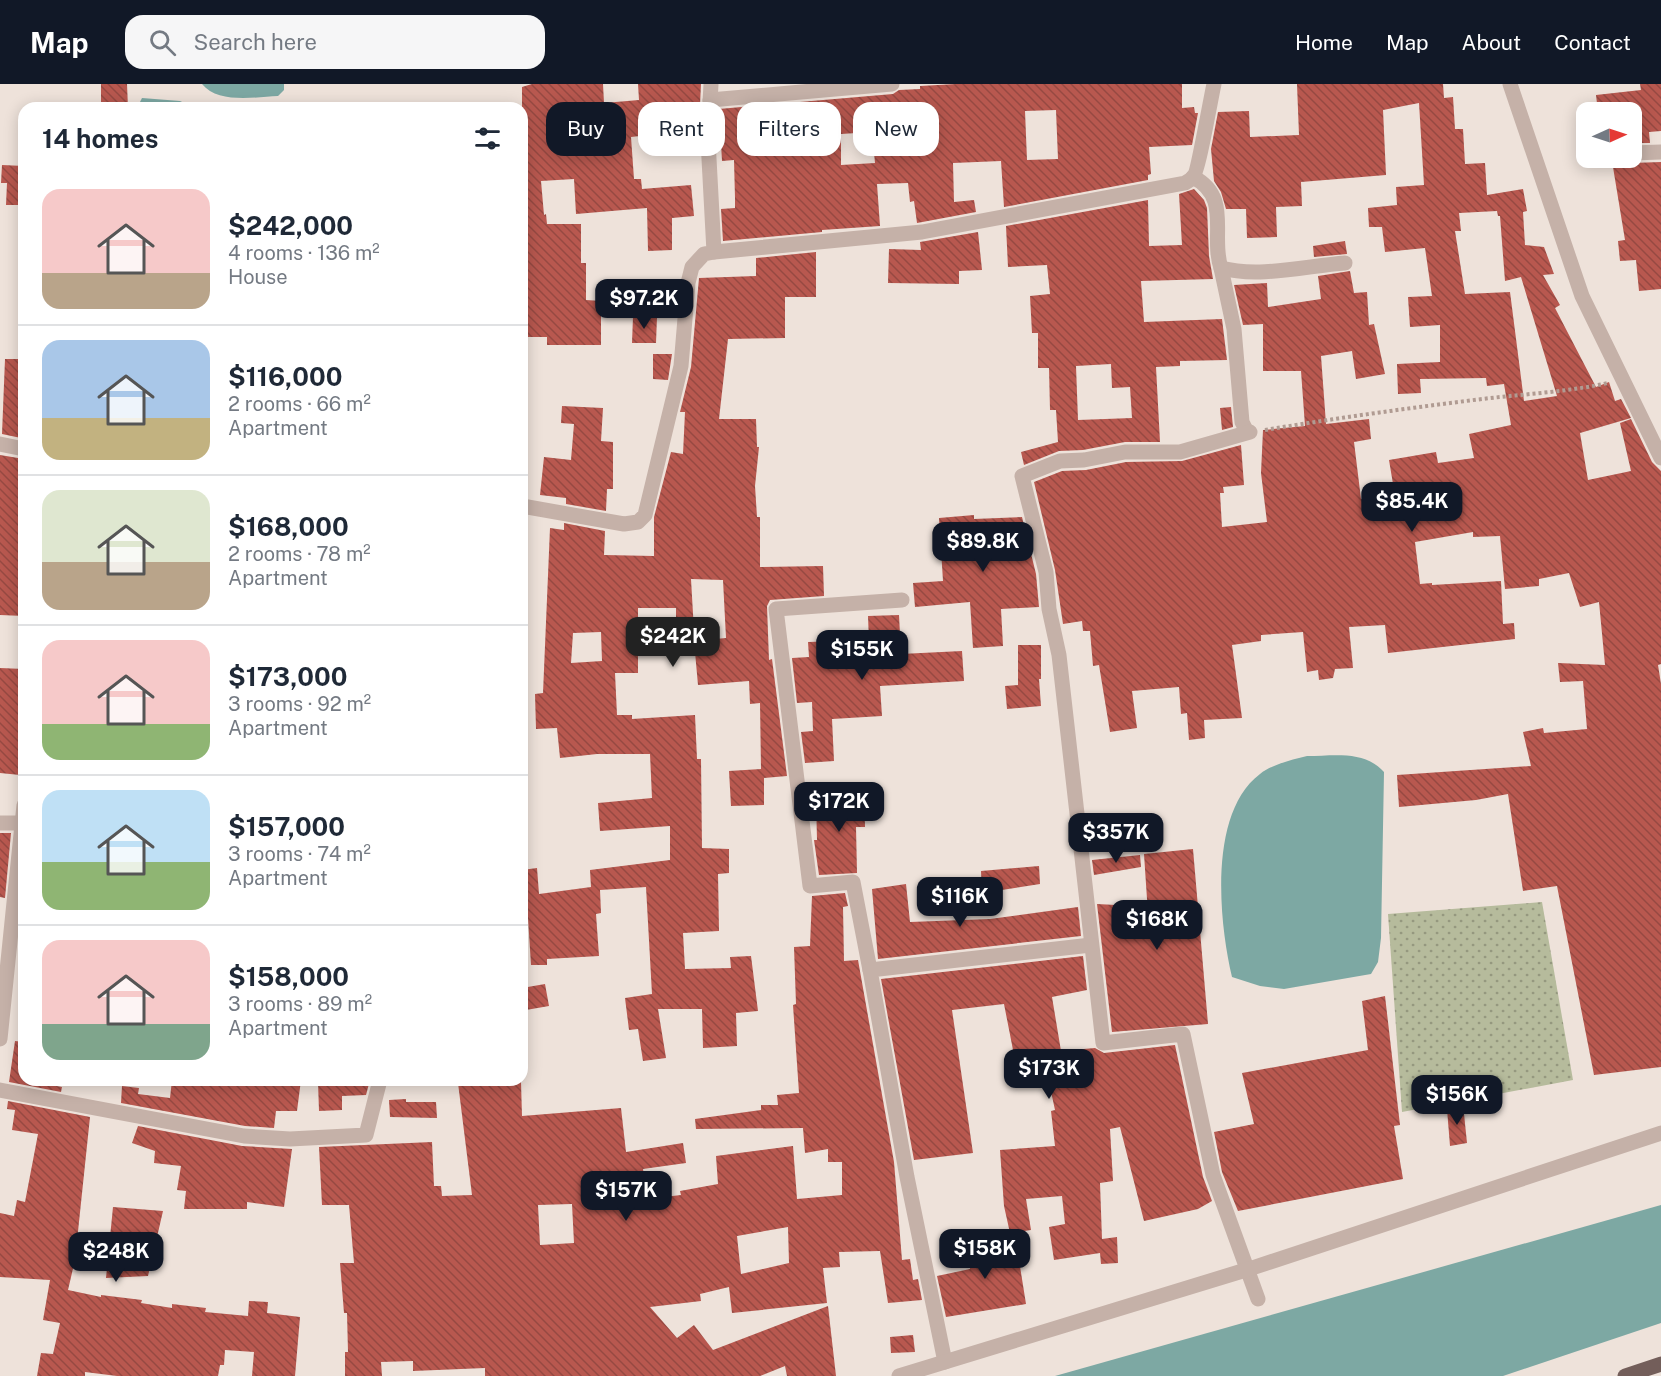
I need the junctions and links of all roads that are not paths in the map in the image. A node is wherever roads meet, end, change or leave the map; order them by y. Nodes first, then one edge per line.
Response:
1 (711, 84) edge
2 (892, 84) edge
3 (1214, 84) edge
4 (1510, 84) edge
5 (710, 100) junction
6 (1661, 152) edge
7 (1642, 153) edge
8 (1193, 177) junction
9 (714, 252) junction
10 (1345, 263) dead end
11 (1221, 268) junction
12 (0, 444) edge
13 (18, 448) edge
14 (1661, 458) edge
15 (528, 507) edge
16 (902, 600) dead end
17 (0, 823) edge
18 (18, 823) edge
19 (18, 862) edge
20 (1091, 945) junction
21 (870, 970) junction
22 (0, 1039) edge
23 (378, 1086) edge
24 (0, 1090) edge
25 (1661, 1133) edge
26 (1249, 1269) junction
27 (1258, 1299) dead end
28 (945, 1362) junction
29 (1661, 1364) edge
30 (899, 1376) edge
31 (1625, 1376) edge

1 - 5 street
2 - 5 street
3 - 8 street
4 - 14 street
5 - 9 street
6 - 7 street
8 - 9 street
8 - 11 street
9 - 15 street
10 - 11 street
11 - 20 street
12 - 13 street
16 - 21 street
17 - 18 street
19 - 22 street
20 - 21 street
20 - 26 street
21 - 28 street
23 - 24 street
25 - 26 street
26 - 27 street
26 - 28 street
28 - 30 street
29 - 31 main road

